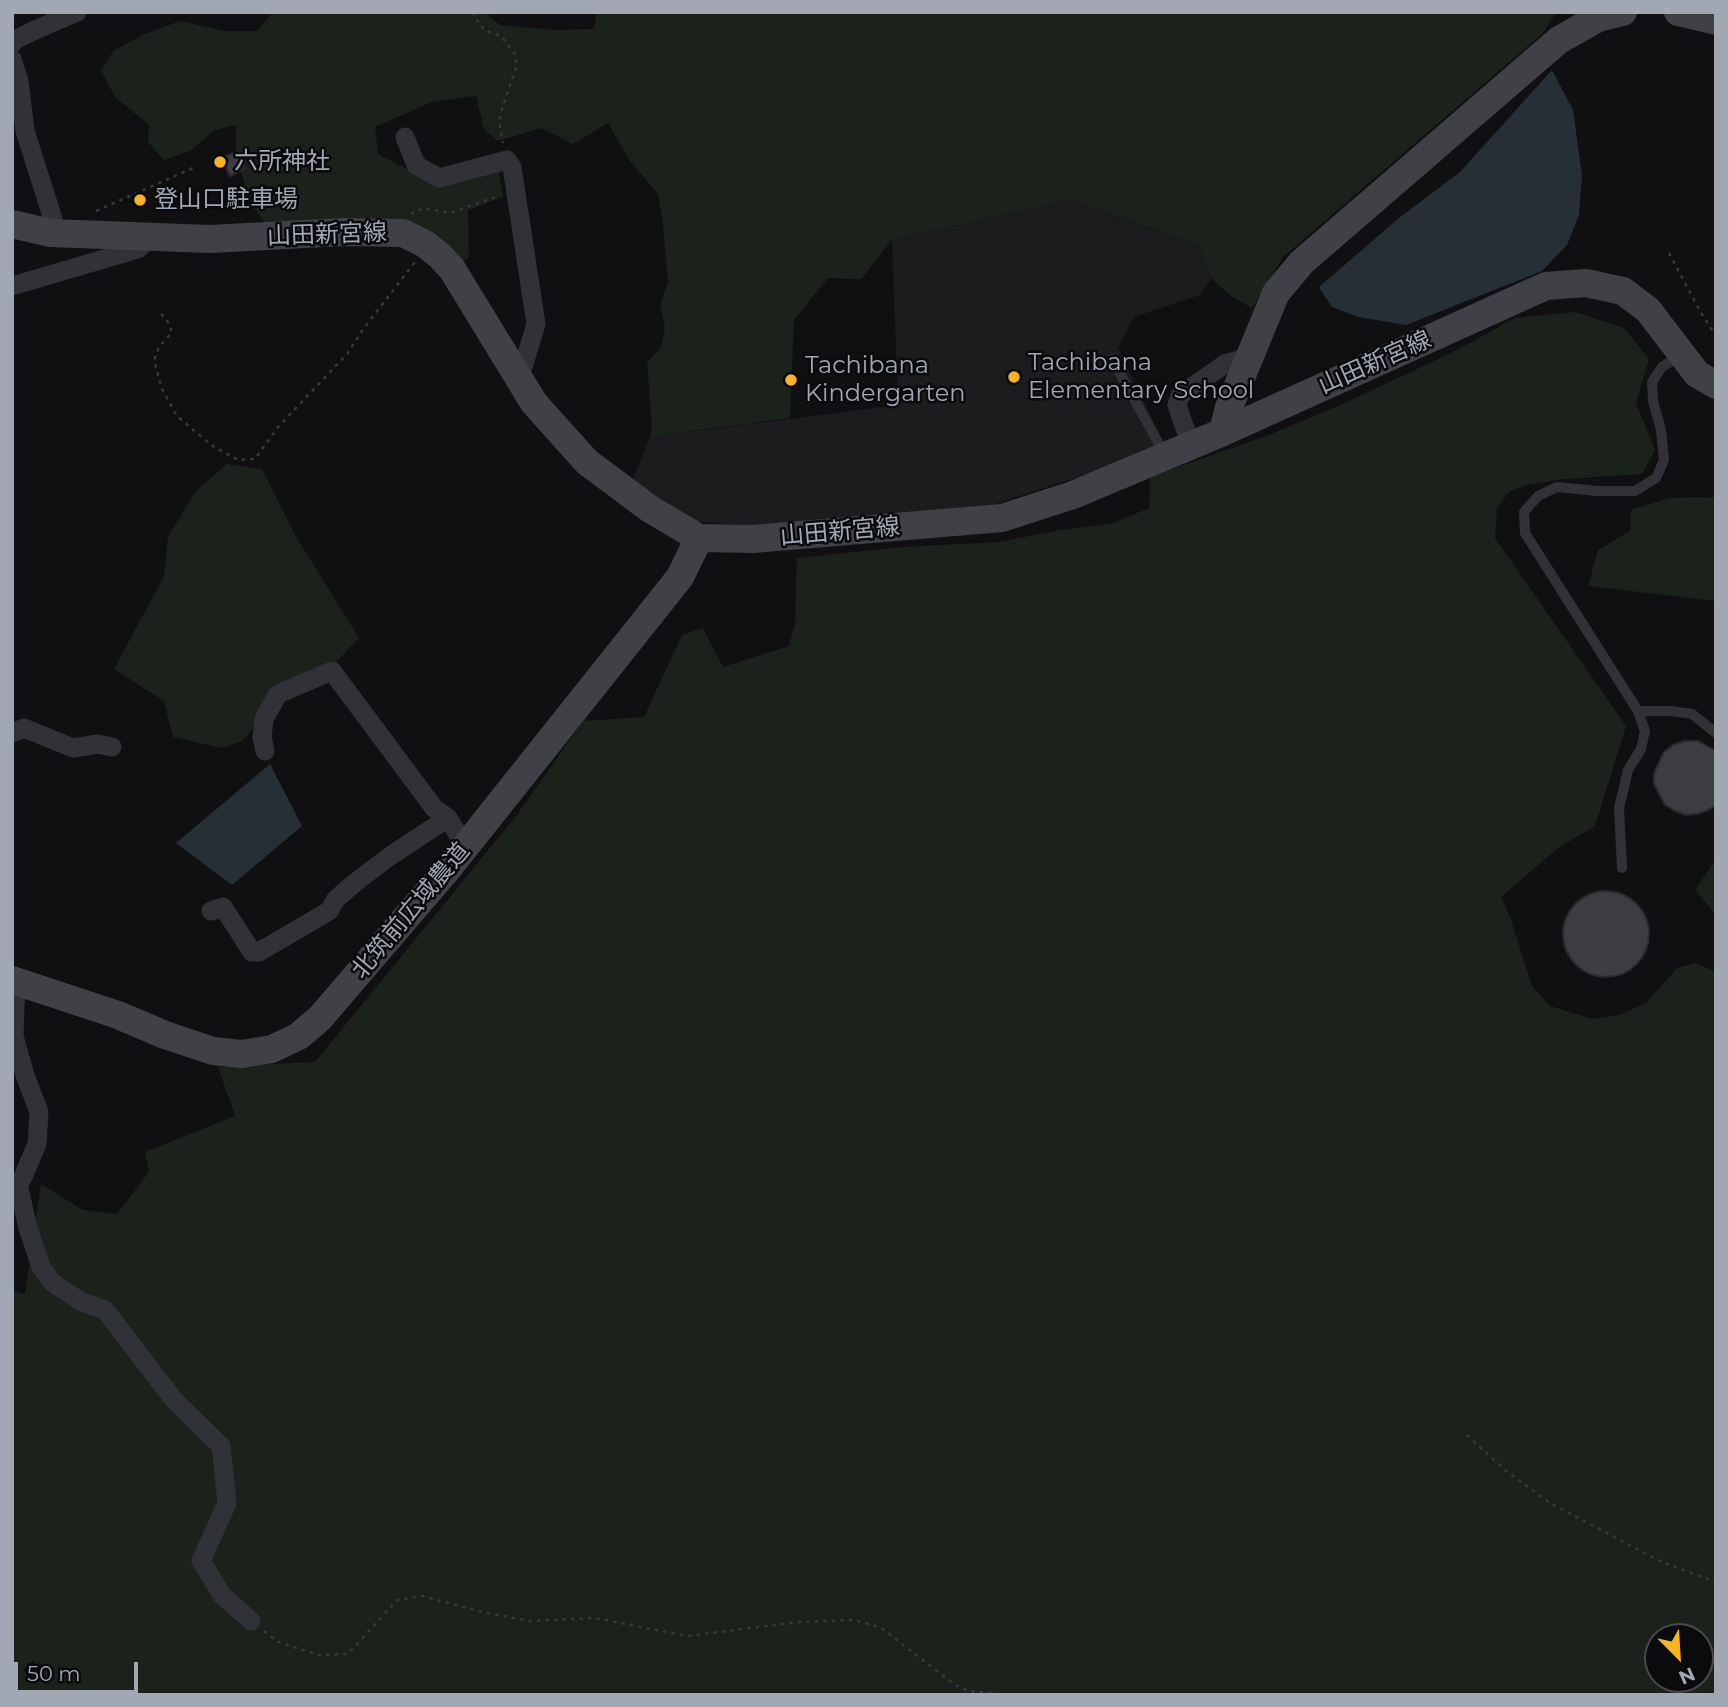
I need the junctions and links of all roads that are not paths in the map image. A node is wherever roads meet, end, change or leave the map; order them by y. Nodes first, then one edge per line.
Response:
1 (78, 12) edge
2 (1623, 12) edge
3 (1678, 12) edge
4 (1716, 21) edge
5 (12, 44) edge
6 (12, 59) edge
7 (18, 112) edge
8 (405, 137) dead end
9 (12, 224) edge
10 (51, 233) junction
11 (152, 236) junction
12 (12, 286) edge
13 (1681, 355) junction
14 (1250, 357) junction
15 (1112, 359) dead end
16 (519, 380) junction
17 (1716, 386) edge
18 (1223, 432) junction
19 (1178, 451) junction
20 (699, 538) junction
21 (1638, 711) junction
22 (12, 733) edge
23 (1716, 733) edge
24 (112, 747) dead end
25 (265, 751) dead end
26 (448, 818) junction
27 (465, 846) junction
28 (1622, 868) dead end
29 (211, 912) dead end
30 (14, 981) edge
31 (15, 1185) edge
32 (251, 1621) road end

1 - 5 street
2 - 14 main road
3 - 4 main road
6 - 7 street
7 - 10 street
8 - 16 street
9 - 10 main road, 山田新宮線
10 - 11 main road, 山田新宮線
11 - 12 street
11 - 16 main road, 山田新宮線
13 - 17 main road, 山田新宮線
13 - 18 main road, 山田新宮線
13 - 21 lane
14 - 18 main road
14 - 19 street
15 - 19 lane
16 - 20 main road, 山田新宮線
18 - 19 main road, 山田新宮線
19 - 20 main road, 山田新宮線
20 - 27 main road, 北筑前広域農道
21 - 23 lane
21 - 28 lane
22 - 24 street
25 - 26 street
26 - 27 street
26 - 29 street
27 - 30 main road, 北筑前広域農道
30 - 31 street
31 - 32 street

